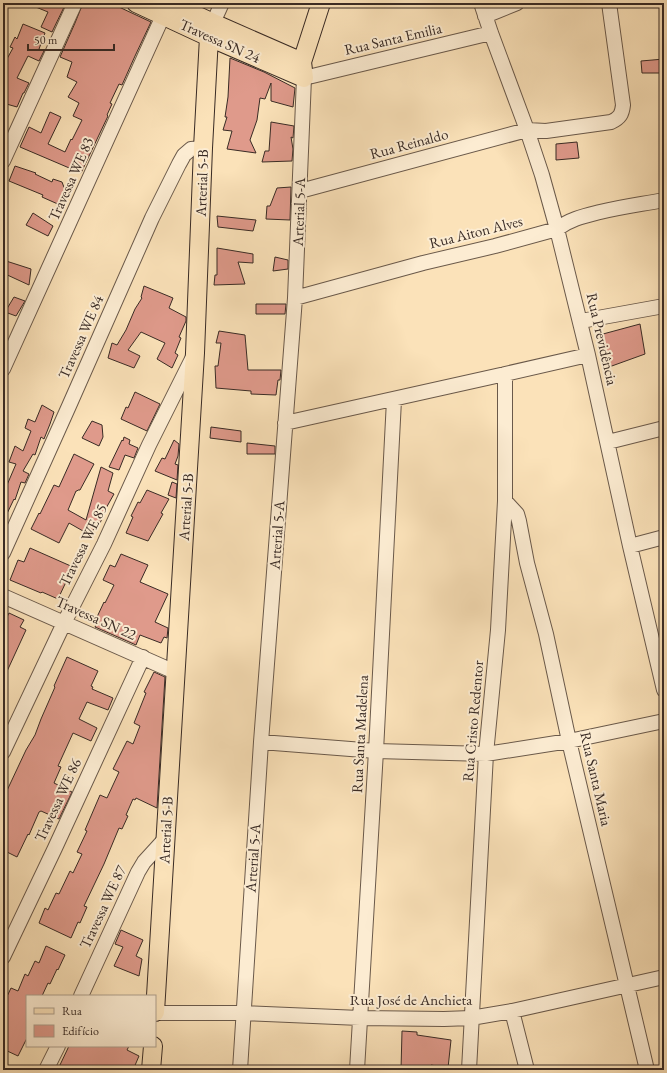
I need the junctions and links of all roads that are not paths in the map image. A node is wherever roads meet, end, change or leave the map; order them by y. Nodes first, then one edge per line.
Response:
1 (75, 3) edge
2 (136, 3) edge
3 (222, 3) edge
4 (321, 3) edge
5 (517, 3) edge
6 (600, 3) edge
7 (609, 3) edge
8 (167, 7) edge
9 (483, 9) edge
10 (612, 25) junction
11 (211, 30) junction
12 (491, 33) junction
13 (303, 70) junction
14 (527, 130) junction
15 (203, 148) junction
16 (3, 161) edge
17 (300, 190) junction
18 (664, 200) edge
19 (557, 228) junction
20 (295, 298) junction
21 (664, 306) edge
22 (581, 321) junction
23 (195, 353) junction
24 (588, 355) junction
25 (3, 369) edge
26 (505, 374) junction
27 (394, 400) junction
28 (285, 423) junction
29 (664, 428) edge
30 (608, 442) junction
31 (504, 501) junction
32 (664, 537) edge
33 (630, 546) junction
34 (3, 553) edge
35 (3, 596) edge
36 (64, 623) junction
37 (659, 646) edge
38 (143, 657) junction
39 (175, 672) junction
40 (664, 690) edge
41 (664, 721) edge
42 (569, 741) junction
43 (261, 742) junction
44 (376, 751) junction
45 (3, 752) edge
46 (486, 754) junction
47 (165, 839) junction
48 (3, 957) edge
49 (664, 977) edge
50 (628, 985) junction
51 (81, 995) edge
52 (156, 996) edge
53 (512, 1010) junction
54 (156, 1013) edge
55 (243, 1013) junction
56 (360, 1018) junction
57 (471, 1018) junction
58 (58, 1047) edge
59 (46, 1070) edge
60 (240, 1070) edge
61 (357, 1070) edge
62 (469, 1070) edge
63 (527, 1070) edge
64 (647, 1070) edge

1 - 16 street
2 - 8 main road, Travessa SN 24
3 - 11 street, Arterial 5-B
4 - 13 main road, Arterial 5-A
5 - 9 street
6 - 10 street
7 - 10 street
8 - 11 main road, Travessa SN 24
8 - 25 street, Travessa WE 83
9 - 12 street, Rua Previdência
10 - 14 street, Rua Reinaldo
11 - 13 main road, Travessa SN 24
11 - 15 main road, Arterial 5-B
12 - 13 street, Rua Santa Emilia
12 - 14 street, Rua Previdência
13 - 17 street, Arterial 5-A
14 - 17 street, Rua Reinaldo
14 - 19 street, Rua Previdência
15 - 23 main road, Arterial 5-B
15 - 34 street, Travessa WE 84
17 - 20 street, Arterial 5-A
18 - 19 street, Rua Aiton Alves
19 - 20 street, Rua Aiton Alves
19 - 22 street, Rua Previdência
20 - 28 street, Arterial 5-A
21 - 22 street
22 - 24 street, Rua Previdência
23 - 36 street, Travessa WE 85
23 - 39 main road, Arterial 5-B
24 - 26 street
24 - 30 street, Rua Previdência
26 - 27 street
26 - 31 street, Rua Cristo Redentor
27 - 28 street
27 - 44 street, Rua Santa Madelena
28 - 43 street, Arterial 5-A
29 - 30 street
30 - 33 street, Rua Previdência
31 - 42 street, Rua Santa Maria
31 - 46 street, Rua Cristo Redentor
32 - 33 street
33 - 37 street, Rua Previdência
35 - 36 street, Travessa SN 22
36 - 38 street, Travessa SN 22
36 - 45 street, Travessa WE 85
37 - 40 street, Rua Previdência
38 - 39 street, Travessa SN 22
38 - 48 street, Travessa WE 86
39 - 47 main road, Arterial 5-B
41 - 42 street
42 - 46 street
42 - 50 street, Rua Santa Maria
43 - 44 street
43 - 55 street, Arterial 5-A
44 - 46 street
44 - 56 street, Rua Santa Madelena
46 - 57 street, Rua Cristo Redentor
47 - 51 street, Travessa WE 87
47 - 52 main road, Arterial 5-B
49 - 50 street, Rua José de Anchieta
50 - 53 street, Rua José de Anchieta
50 - 64 street, Rua Santa Maria
53 - 57 street, Rua José de Anchieta
53 - 63 street
54 - 55 street, Rua José de Anchieta
55 - 56 street, Rua José de Anchieta
55 - 60 street, Arterial 5-A
56 - 57 street, Rua José de Anchieta
56 - 61 street, Rua Santa Madelena
57 - 62 street, Rua Cristo Redentor
58 - 59 street

